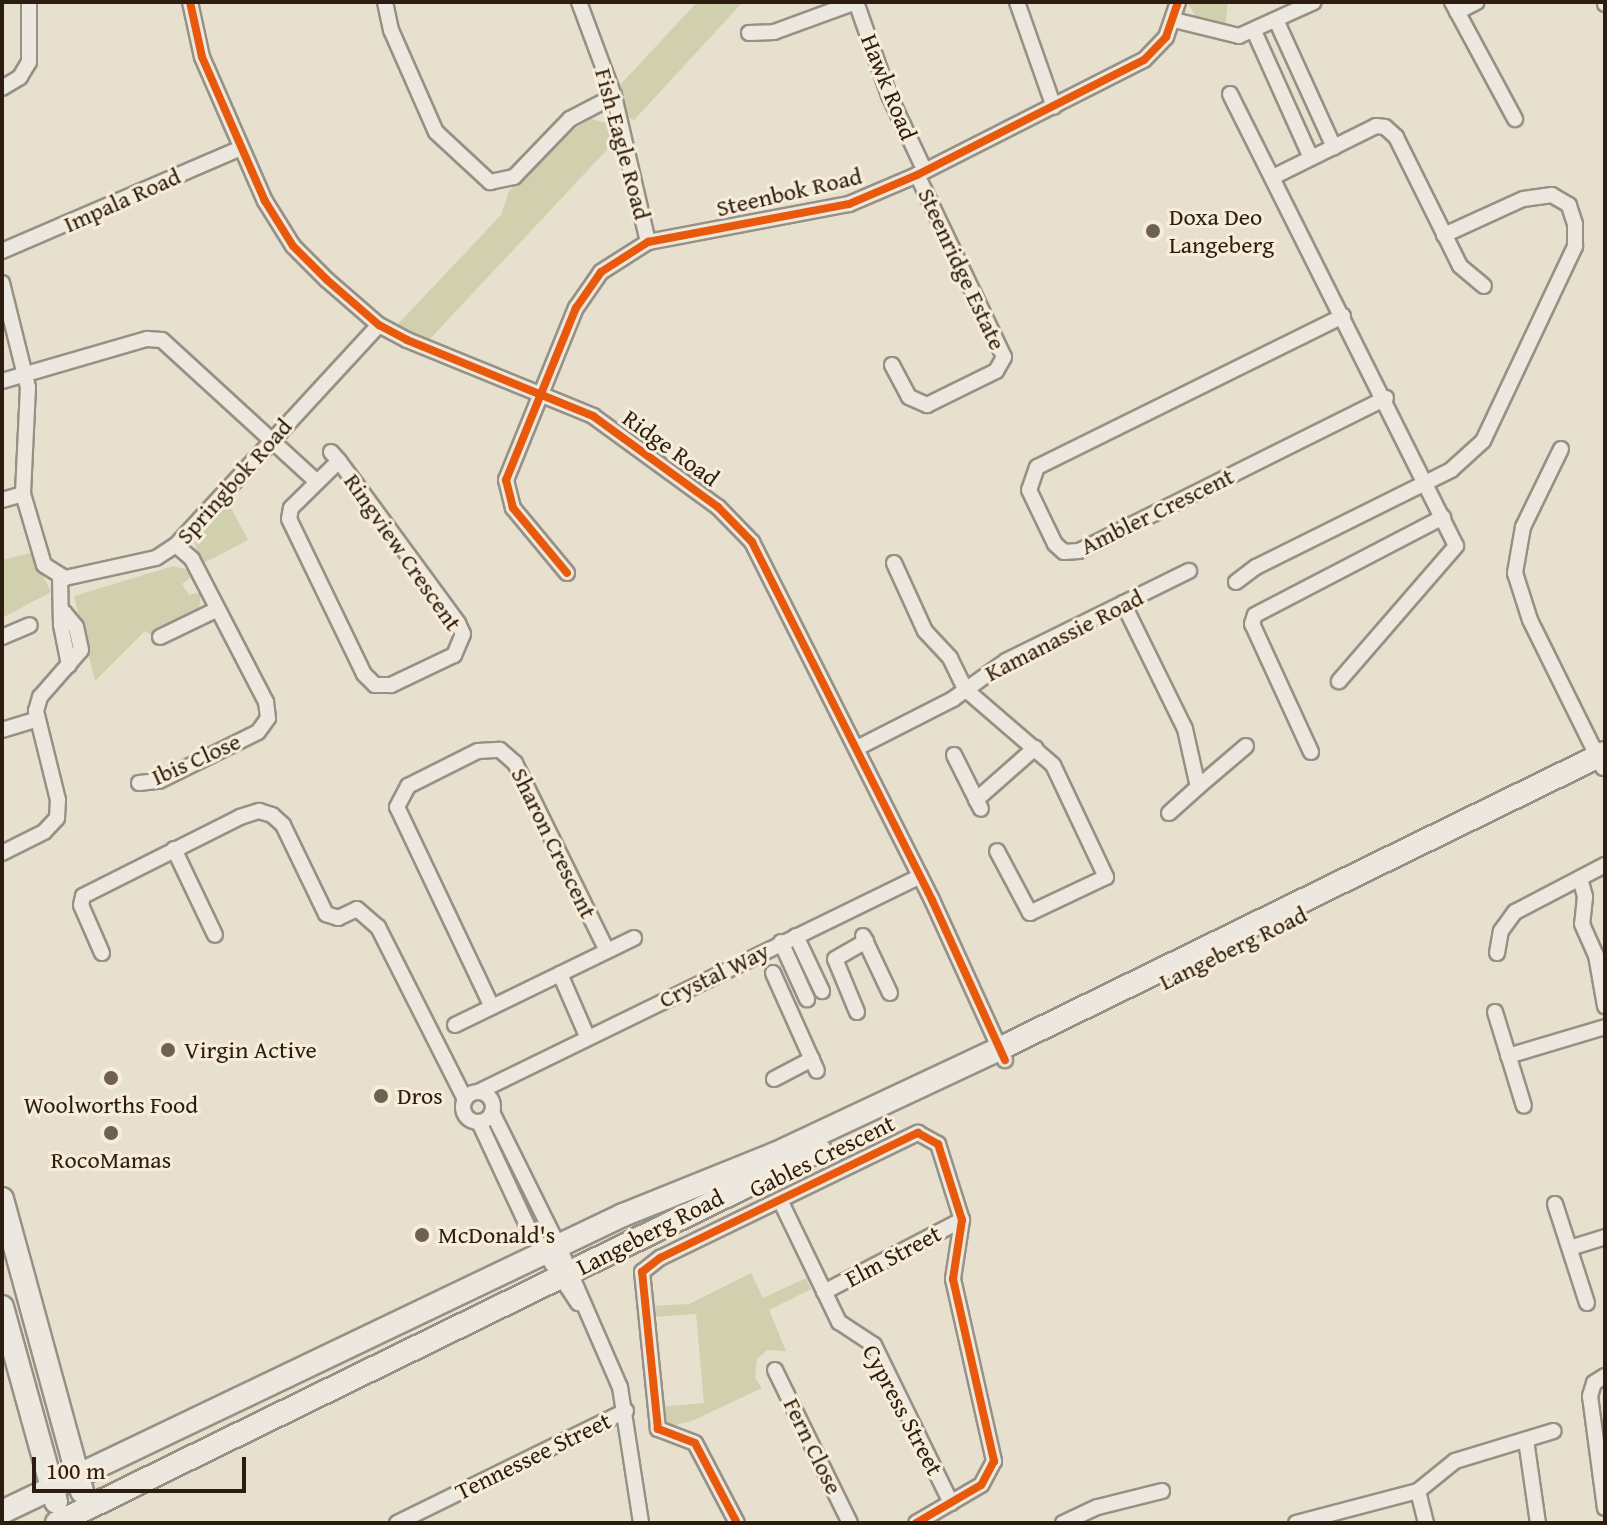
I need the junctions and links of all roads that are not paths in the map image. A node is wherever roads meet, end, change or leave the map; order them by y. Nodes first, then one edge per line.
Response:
1 (29, 2) edge
2 (190, 2) edge
3 (385, 2) edge
4 (579, 2) edge
5 (856, 2) edge
6 (1017, 2) edge
7 (1178, 2) edge
8 (1314, 2) edge
9 (1477, 2) edge
10 (1455, 7) edge
11 (1174, 20) junction
12 (1276, 20) junction
13 (1254, 31) junction
14 (749, 33) dead end
15 (2, 88) edge
16 (1230, 94) dead end
17 (614, 96) junction
18 (1054, 107) junction
19 (1515, 119) dead end
20 (1334, 147) junction
21 (241, 148) junction
22 (1311, 158) junction
23 (921, 173) junction
24 (1273, 177) junction
25 (1444, 235) junction
26 (648, 242) junction
27 (2, 251) edge
28 (2, 283) edge
29 (1484, 286) dead end
30 (1343, 316) junction
31 (379, 325) junction
32 (892, 365) dead end
33 (25, 374) junction
34 (2, 381) edge
35 (542, 391) junction
36 (1386, 398) junction
37 (273, 438) junction
38 (1561, 449) dead end
39 (316, 481) junction
40 (1428, 481) junction
41 (23, 494) junction
42 (2, 500) edge
43 (1443, 517) junction
44 (176, 545) junction
45 (894, 563) dead end
46 (1189, 571) dead end
47 (567, 573) dead end
48 (58, 576) junction
49 (1236, 582) dead end
50 (1123, 603) junction
51 (218, 609) junction
52 (30, 625) dead end
53 (2, 637) edge
54 (160, 637) dead end
55 (1339, 681) dead end
56 (965, 689) junction
57 (37, 719) junction
58 (2, 730) edge
59 (1246, 746) dead end
60 (857, 748) junction
61 (1035, 748) junction
62 (1311, 752) dead end
63 (954, 755) dead end
64 (1602, 761) edge
65 (139, 783) dead end
66 (1198, 787) junction
67 (1169, 813) dead end
68 (174, 849) junction
69 (997, 851) dead end
70 (2, 853) edge
71 (1605, 865) edge
72 (920, 876) junction
73 (1580, 878) junction
74 (215, 935) dead end
75 (796, 936) junction
76 (634, 938) dead end
77 (781, 942) junction
78 (607, 951) junction
79 (102, 953) dead end
80 (1497, 953) dead end
81 (807, 959) junction
82 (793, 966) junction
83 (773, 973) dead end
84 (560, 974) junction
85 (841, 981) junction
86 (822, 991) junction
87 (890, 993) dead end
88 (807, 999) junction
89 (1605, 1006) edge
90 (492, 1007) junction
91 (790, 1008) junction
92 (857, 1012) dead end
93 (1495, 1012) dead end
94 (455, 1025) dead end
95 (1605, 1027) edge
96 (587, 1036) junction
97 (1002, 1055) junction
98 (1508, 1056) junction
99 (774, 1079) dead end
100 (480, 1099) junction
101 (1524, 1106) dead end
102 (479, 1122) junction
103 (2, 1199) edge
104 (780, 1200) junction
105 (1555, 1204) dead end
106 (962, 1220) junction
107 (1605, 1237) edge
108 (1573, 1247) junction
109 (552, 1250) junction
110 (563, 1275) junction
111 (824, 1292) junction
112 (1587, 1303) dead end
113 (2, 1307) edge
114 (775, 1370) dead end
115 (1605, 1376) edge
116 (626, 1411) junction
117 (1554, 1431) dead end
118 (1526, 1440) junction
119 (79, 1479) junction
120 (53, 1489) junction
121 (1162, 1491) dead end
122 (1418, 1491) junction
123 (951, 1503) junction
124 (1605, 1508) edge
125 (2, 1512) edge
126 (88, 1517) edge
127 (1073, 1521) edge
128 (1315, 1521) edge
129 (60, 1522) edge
130 (397, 1523) edge
131 (641, 1523) edge
132 (737, 1523) edge
133 (850, 1523) edge
134 (916, 1523) edge
135 (1296, 1523) edge
136 (1426, 1523) edge
137 (1538, 1523) edge

1 - 15 street
2 - 21 street, Ridge Road
3 - 17 street
4 - 17 street, Fish Eagle Road
5 - 14 street
5 - 23 street, Hawk Road
6 - 18 street
7 - 11 street
8 - 12 street
9 - 10 street
10 - 19 street
11 - 13 street
11 - 18 street, Steenbok Road
12 - 13 street
12 - 20 street
13 - 22 street
16 - 24 street
17 - 26 street, Fish Eagle Road
18 - 23 street, Steenbok Road
20 - 22 street
20 - 25 street
21 - 27 street, Impala Road
21 - 31 street, Ridge Road
22 - 24 street
23 - 26 street, Steenbok Road
23 - 32 street, Steenridge Estate
24 - 30 street
25 - 29 street
25 - 40 street
26 - 35 street, Steenbok Road
28 - 33 street
30 - 36 street
30 - 36 street, Ambler Crescent
31 - 35 street, Ridge Road
31 - 37 street, Springbok Road
33 - 34 street
33 - 37 street
33 - 41 street
35 - 47 street, Steenbok Road
35 - 60 street, Ridge Road
36 - 40 street
37 - 39 street, Ringview Crescent
37 - 44 street, Springbok Road
38 - 64 street
39 - 39 street, Ringview Crescent
40 - 43 street
40 - 49 street
41 - 42 street
41 - 48 street
43 - 55 street
43 - 62 street
44 - 48 street, Springbok Road
44 - 51 street, Ibis Close
45 - 56 street
46 - 50 street, Kamanassie Road
48 - 57 street
50 - 56 street, Kamanassie Road
50 - 66 street
51 - 54 street
51 - 65 street, Ibis Close
52 - 53 street
56 - 60 street, Kamanassie Road
56 - 61 street
57 - 58 street
57 - 70 street
59 - 66 street
60 - 72 street, Ridge Road
61 - 63 street
61 - 69 street
64 - 97 main road, Langeberg Road
66 - 67 street
68 - 74 street
68 - 79 street
68 - 100 street
71 - 73 street
72 - 75 street, Crystal Way
72 - 97 street, Ridge Road
73 - 80 street
73 - 89 street
75 - 77 street, Crystal Way
75 - 81 street
76 - 78 street
77 - 82 street
77 - 96 street, Crystal Way
78 - 84 street
78 - 90 street, Sharon Crescent
81 - 82 street
81 - 86 street
82 - 88 street
83 - 91 street
84 - 90 street
84 - 96 street
85 - 86 street
85 - 87 street
85 - 92 street
86 - 88 street
88 - 91 street
90 - 94 street
91 - 99 street
93 - 98 street
95 - 98 street
96 - 100 street, Crystal Way
97 - 109 main road, Langeberg Road
97 - 110 main road, Langeberg Road
98 - 101 street
100 - 102 street, Crystal Way
100 - 102 street
100 - 109 street
102 - 109 street
103 - 119 main road
104 - 106 street, Gables Crescent
104 - 111 street, Cypress Street
104 - 132 street, Gables Crescent
105 - 108 street
106 - 111 street, Elm Street
106 - 123 street, Gables Crescent
107 - 108 street
108 - 112 street
109 - 110 street
109 - 119 main road, Langeberg Road
110 - 116 street
110 - 126 main road, Langeberg Road
111 - 123 street, Cypress Street
113 - 120 main road
114 - 133 street, Fern Close
115 - 124 street
116 - 130 street, Tennessee Street
116 - 131 street
117 - 118 street
118 - 122 street
118 - 137 street
119 - 120 main road, Langeberg Road
119 - 126 main road
120 - 125 main road, Langeberg Road
120 - 129 main road
121 - 127 street
122 - 128 street
122 - 136 street
123 - 134 street, Gables Crescent
126 - 129 main road, Langeberg Road
128 - 135 street

